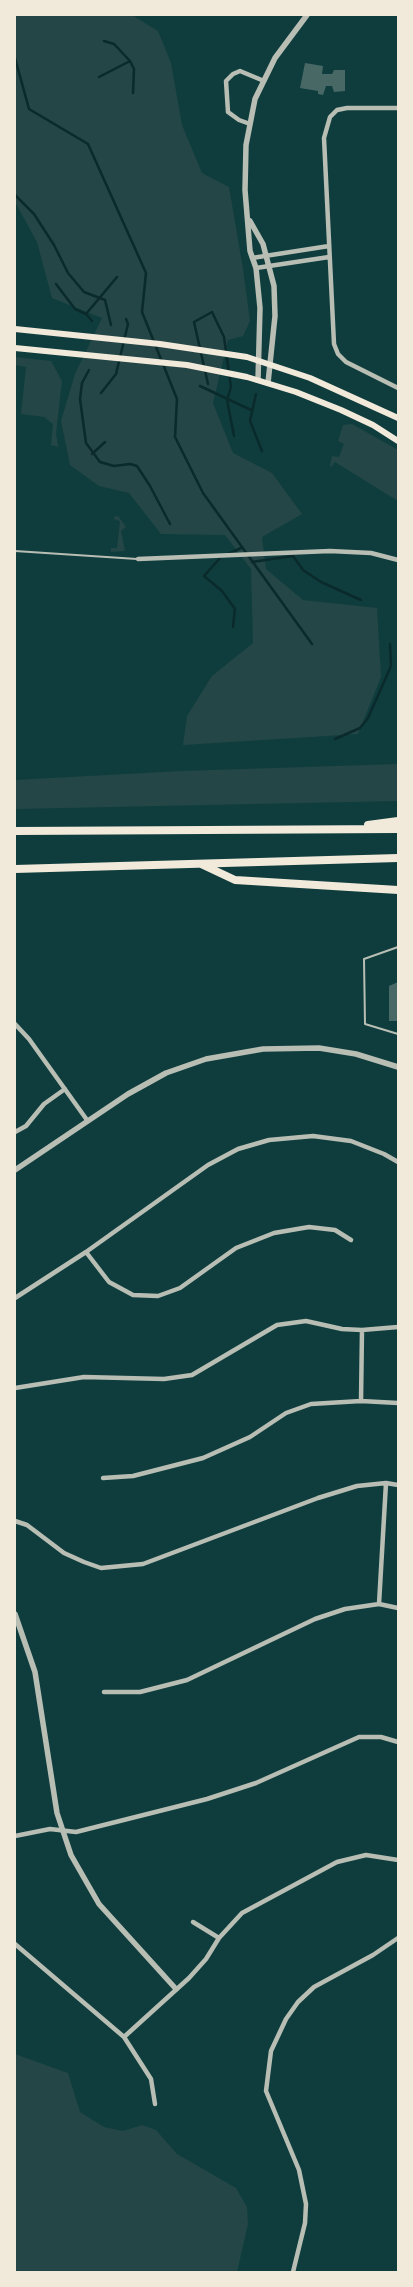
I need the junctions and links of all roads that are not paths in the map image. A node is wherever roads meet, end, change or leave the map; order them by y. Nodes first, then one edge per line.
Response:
1 (307, 15) edge
2 (264, 80) junction
3 (398, 108) edge
4 (250, 124) junction
5 (249, 219) junction
6 (329, 246) junction
7 (266, 256) junction
8 (329, 257) junction
9 (252, 258) junction
10 (256, 268) junction
11 (269, 268) junction
12 (15, 329) edge
13 (15, 348) edge
14 (257, 360) junction
15 (270, 364) junction
16 (258, 380) junction
17 (268, 383) junction
18 (398, 388) edge
19 (398, 418) edge
20 (398, 441) edge
21 (15, 551) edge
22 (138, 559) joint
23 (398, 560) edge
24 (398, 821) edge
25 (336, 829) junction
26 (398, 829) edge
27 (15, 832) edge
28 (398, 858) edge
29 (199, 863) junction
30 (15, 869) edge
31 (398, 890) edge
32 (398, 947) edge
33 (15, 1024) edge
34 (398, 1034) edge
35 (398, 1067) edge
36 (65, 1090) junction
37 (87, 1120) junction
38 (15, 1132) edge
39 (398, 1162) edge
40 (15, 1170) edge
41 (351, 1240) dead end
42 (86, 1252) junction
43 (15, 1298) edge
44 (398, 1327) edge
45 (362, 1330) junction
46 (15, 1388) edge
47 (361, 1401) junction
48 (398, 1403) edge
49 (103, 1478) dead end
50 (386, 1483) junction
51 (398, 1485) edge
52 (15, 1521) edge
53 (379, 1604) junction
54 (398, 1608) edge
55 (15, 1614) edge
56 (104, 1692) dead end
57 (398, 1742) edge
58 (61, 1830) junction
59 (15, 1836) edge
60 (398, 1860) edge
61 (193, 1922) dead end
62 (219, 1938) junction
63 (398, 1938) edge
64 (15, 1944) edge
65 (176, 1989) junction
66 (124, 2037) junction
67 (155, 2104) dead end
68 (293, 2272) edge

1 - 2 street
2 - 4 street
2 - 4 street
3 - 6 street
4 - 5 street
5 - 7 street
5 - 9 street
6 - 7 street
6 - 8 street
7 - 9 street
7 - 11 street
8 - 11 street
8 - 18 street
9 - 10 street
10 - 11 street
10 - 14 street
11 - 15 street
12 - 14 main road
13 - 16 main road
14 - 15 main road
14 - 16 street
15 - 17 street
15 - 19 main road
16 - 17 main road
17 - 20 main road
21 - 22 lane
22 - 23 street
24 - 25 highway
25 - 26 highway
25 - 27 highway
28 - 29 highway
29 - 30 highway
29 - 31 highway
32 - 34 lane
33 - 36 street
35 - 37 street
36 - 37 street
36 - 38 street
37 - 40 street
39 - 42 street
41 - 42 street
42 - 43 street
44 - 45 street
45 - 46 street
45 - 47 street
47 - 48 street
47 - 49 street
50 - 51 street
50 - 52 street
50 - 53 street
53 - 54 street
53 - 56 street
55 - 58 street
57 - 58 street
58 - 59 street
58 - 65 street
60 - 62 street
61 - 62 street
62 - 65 street
63 - 68 street
64 - 66 street
65 - 66 street
66 - 67 street

